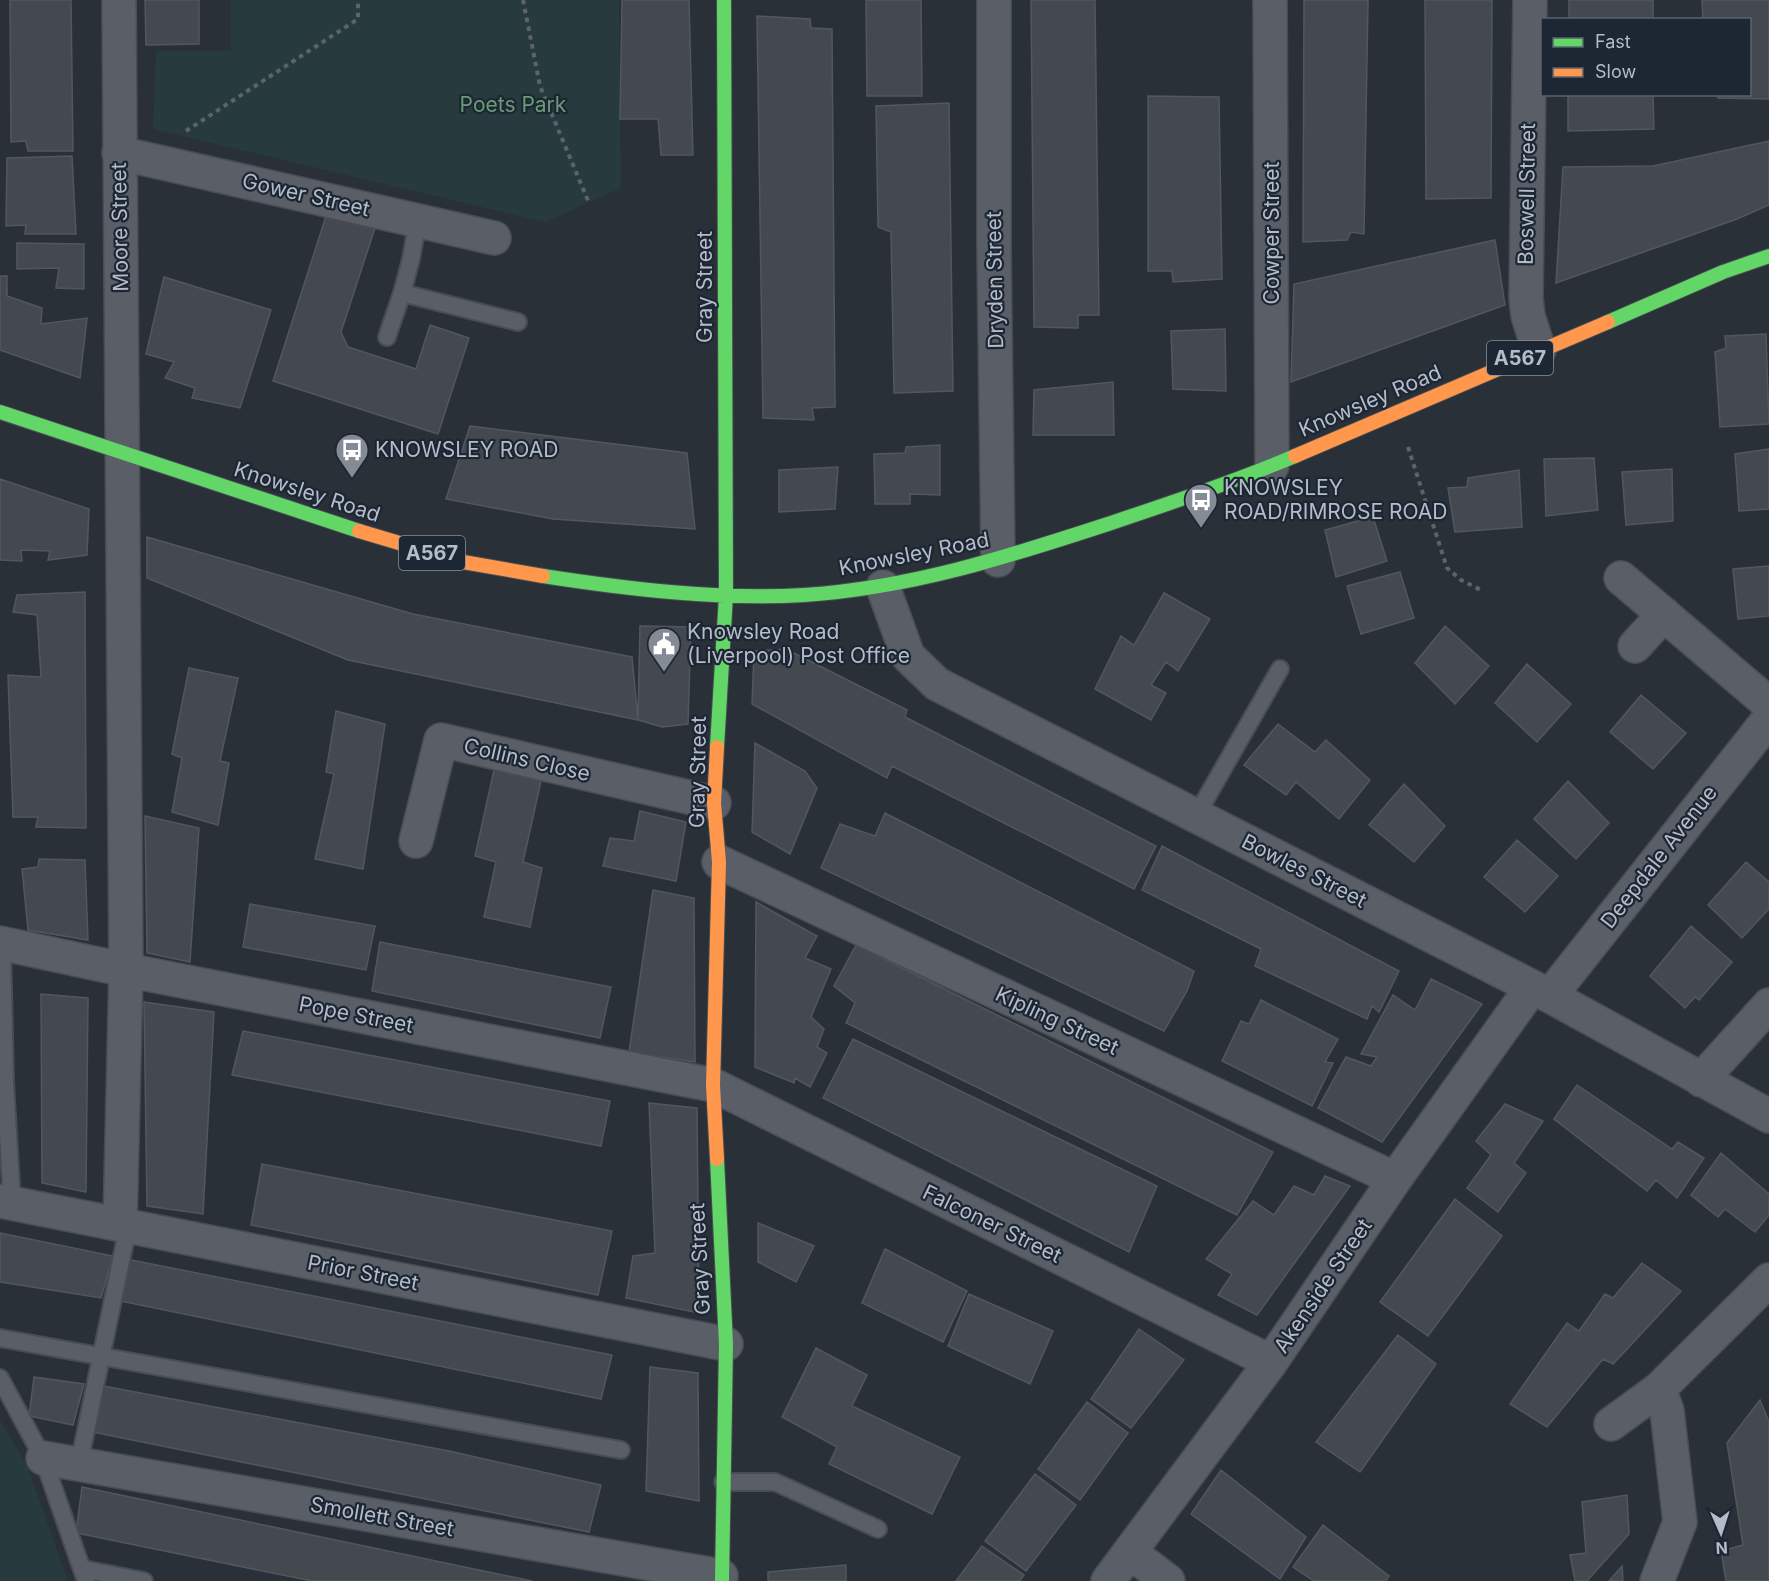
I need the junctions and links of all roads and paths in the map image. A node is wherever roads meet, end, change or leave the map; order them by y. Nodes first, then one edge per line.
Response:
1 (119, 0) edge
2 (358, 0) edge
3 (523, 0) edge
4 (724, 0) edge
5 (994, 0) edge
6 (1270, 0) edge
7 (1530, 0) edge
8 (180, 135) dead end
9 (119, 153) junction
10 (589, 203) dead end
11 (418, 220) junction
12 (494, 238) dead end
13 (1769, 256) edge
14 (402, 293) junction
15 (518, 322) dead end
16 (387, 337) dead end
17 (1539, 350) junction
18 (0, 412) edge
19 (1397, 413) junction
20 (122, 454) junction
21 (1272, 466) junction
22 (998, 560) junction
23 (1621, 578) dead end
24 (883, 587) junction
25 (1481, 590) dead end
26 (726, 595) junction
27 (1664, 614) junction
28 (1635, 646) dead end
29 (1280, 669) dead end
30 (1769, 704) edge
31 (1769, 719) edge
32 (714, 803) junction
33 (1197, 816) junction
34 (416, 841) dead end
35 (719, 862) junction
36 (1, 943) edge
37 (126, 970) junction
38 (1541, 991) junction
39 (1769, 1005) edge
40 (1701, 1080) junction
41 (3, 1081) edge
42 (713, 1085) junction
43 (1769, 1116) edge
44 (1395, 1179) junction
45 (6, 1202) edge
46 (124, 1226) junction
47 (1769, 1280) edge
48 (0, 1338) edge
49 (726, 1344) junction
50 (100, 1356) junction
51 (1271, 1362) junction
52 (0, 1378) edge
53 (1659, 1389) junction
54 (1611, 1424) dead end
55 (621, 1449) dead end
56 (43, 1458) junction
57 (79, 1464) junction
58 (723, 1482) junction
59 (878, 1529) dead end
60 (1130, 1552) junction
61 (85, 1575) edge
62 (722, 1579) edge
63 (144, 1581) edge
64 (1108, 1581) edge
65 (1168, 1581) edge
66 (1657, 1581) edge

1 - 9 street, Moore Street
2 - 8 path
3 - 10 path
4 - 26 main road, Gray Street
5 - 22 street, Dryden Street
6 - 21 street, Cowper Street
7 - 17 street, Boswell Street
9 - 11 street, Gower Street
9 - 20 street, Moore Street
11 - 12 street, Gower Street
11 - 14 lane
13 - 17 main road, Knowsley Road / A567
14 - 15 lane
14 - 16 lane
17 - 19 main road, Knowsley Road / A567
18 - 20 main road, Knowsley Road / A567
19 - 21 main road, Knowsley Road / A567
19 - 25 path
20 - 26 main road, Knowsley Road / A567
20 - 37 street, Moore Street
21 - 22 main road, Knowsley Road / A567
22 - 24 main road, Knowsley Road / A567
23 - 27 street
24 - 26 main road, Knowsley Road / A567
24 - 33 street, Bowles Street
26 - 32 main road, Gray Street
27 - 28 street
27 - 30 street
29 - 33 lane
31 - 38 street, Deepdale Avenue
32 - 34 street, Collins Close
32 - 35 main road, Gray Street
33 - 38 street, Bowles Street
35 - 42 main road, Gray Street
35 - 44 street, Kipling Street
36 - 37 street, Pope Street
36 - 41 lane
37 - 42 street, Pope Street
37 - 46 street, Moore Street
38 - 40 street, Bowles Street
38 - 44 street, Akenside Street
39 - 40 street
40 - 43 street, Bowles Street
41 - 45 lane
42 - 49 main road, Gray Street
42 - 51 street, Falconer Street
44 - 51 street, Akenside Street
45 - 46 street, Prior Street
46 - 49 street, Prior Street
46 - 50 lane
47 - 53 street
48 - 50 lane
49 - 58 main road, Gray Street
50 - 55 lane
50 - 57 lane
51 - 60 street, Akenside Street
52 - 56 lane
53 - 54 street
53 - 66 street
56 - 57 street, Smollett Street
56 - 61 lane
57 - 62 street, Smollett Street
58 - 59 lane
58 - 62 main road, Gray Street
60 - 64 street, Akenside Street
60 - 65 street
61 - 63 lane

